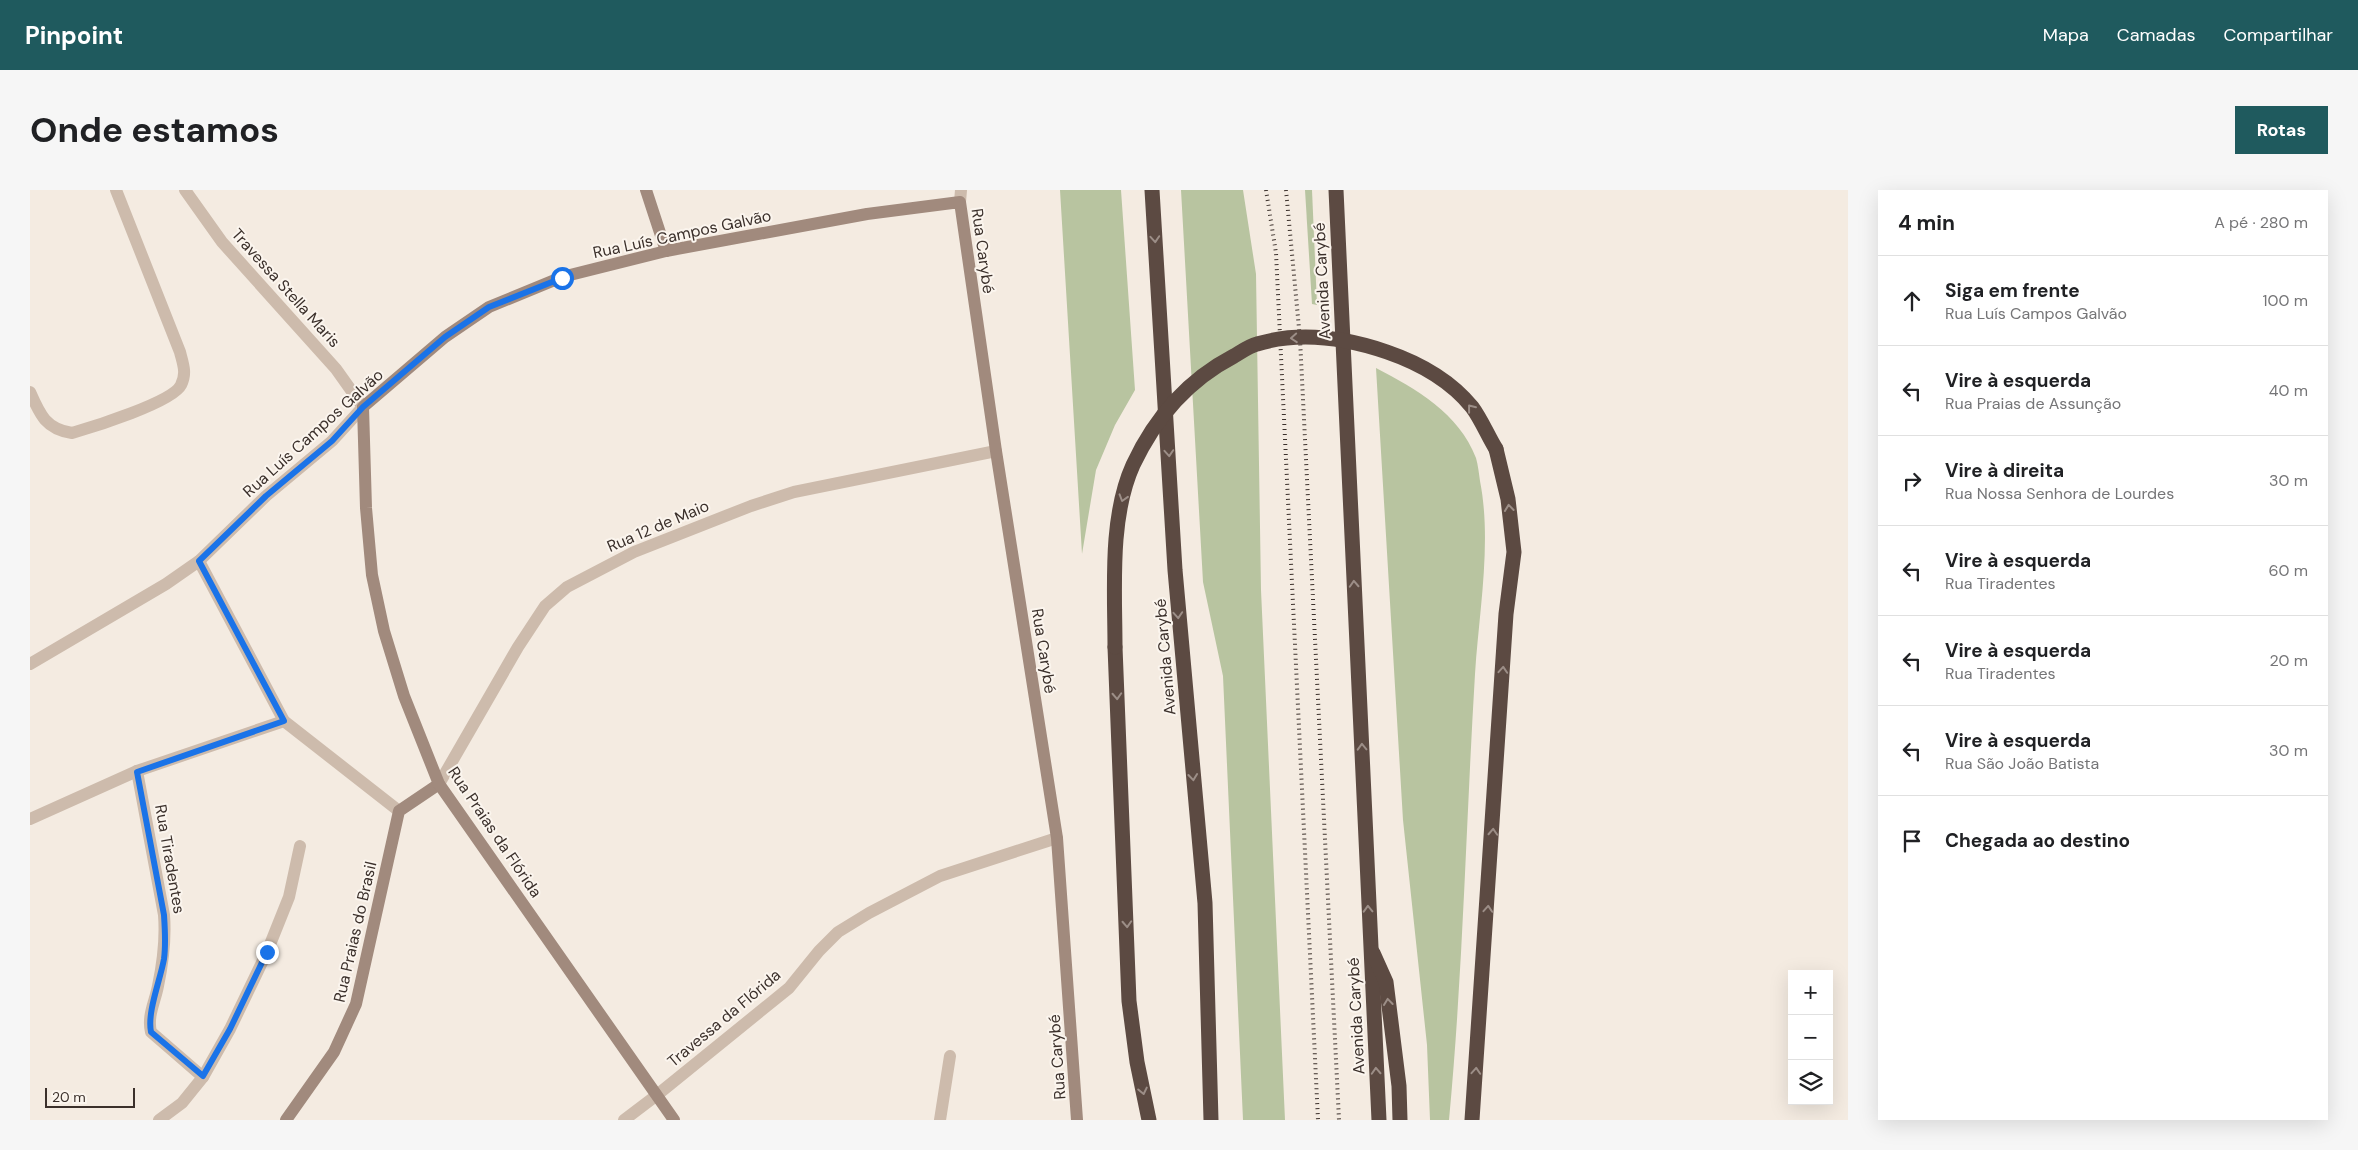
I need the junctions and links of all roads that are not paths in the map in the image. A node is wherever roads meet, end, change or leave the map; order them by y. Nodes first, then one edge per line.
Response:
1 (116, 190) edge
2 (185, 190) edge
3 (646, 190) edge
4 (1152, 190) edge
5 (1336, 190) edge
6 (960, 196) edge
7 (666, 251) junction
8 (30, 392) edge
9 (363, 407) junction
10 (996, 451) junction
11 (199, 561) junction
12 (30, 664) edge
13 (284, 721) junction
14 (137, 772) junction
15 (439, 784) junction
16 (399, 811) junction
17 (30, 819) edge
18 (1057, 838) junction
19 (300, 846) dead end
20 (1370, 945) junction
21 (950, 1056) dead end
22 (203, 1076) junction
23 (657, 1096) junction
24 (159, 1120) edge
25 (286, 1120) edge
26 (624, 1120) edge
27 (674, 1120) edge
28 (940, 1120) edge
29 (1077, 1120) edge
30 (1149, 1120) edge
31 (1211, 1120) edge
32 (1379, 1120) edge
33 (1400, 1120) edge
34 (1472, 1120) edge

1 - 8 street
2 - 9 street, Travessa Stella Maris
3 - 7 street
4 -> 31 highway, Avenida Carybé
20 -> 5 highway, Avenida Carybé
6 - 7 street, Rua Luís Campos Galvão
6 - 10 street, Rua Carybé
7 - 9 street, Rua Luís Campos Galvão
9 - 11 street, Rua Luís Campos Galvão
9 - 15 street, Rua Praias da Flórida
10 - 15 street, Rua 12 de Maio
10 - 18 street, Rua Carybé
11 - 12 street, Rua Luís Campos Galvão
11 - 13 street
13 - 14 street
13 - 16 street
14 - 17 street
14 - 22 street, Rua Tiradentes
15 - 16 street
15 - 23 street, Rua Praias da Flórida
16 - 25 street, Rua Praias do Brasil
18 - 23 street, Travessa da Flórida
18 - 29 street, Rua Carybé
19 - 22 street
32 -> 20 highway, Avenida Carybé
33 -> 20 highway
21 - 28 street
22 - 24 street
23 - 26 street, Travessa da Flórida
23 - 27 street, Rua Praias da Flórida
34 -> 30 highway, bridge

